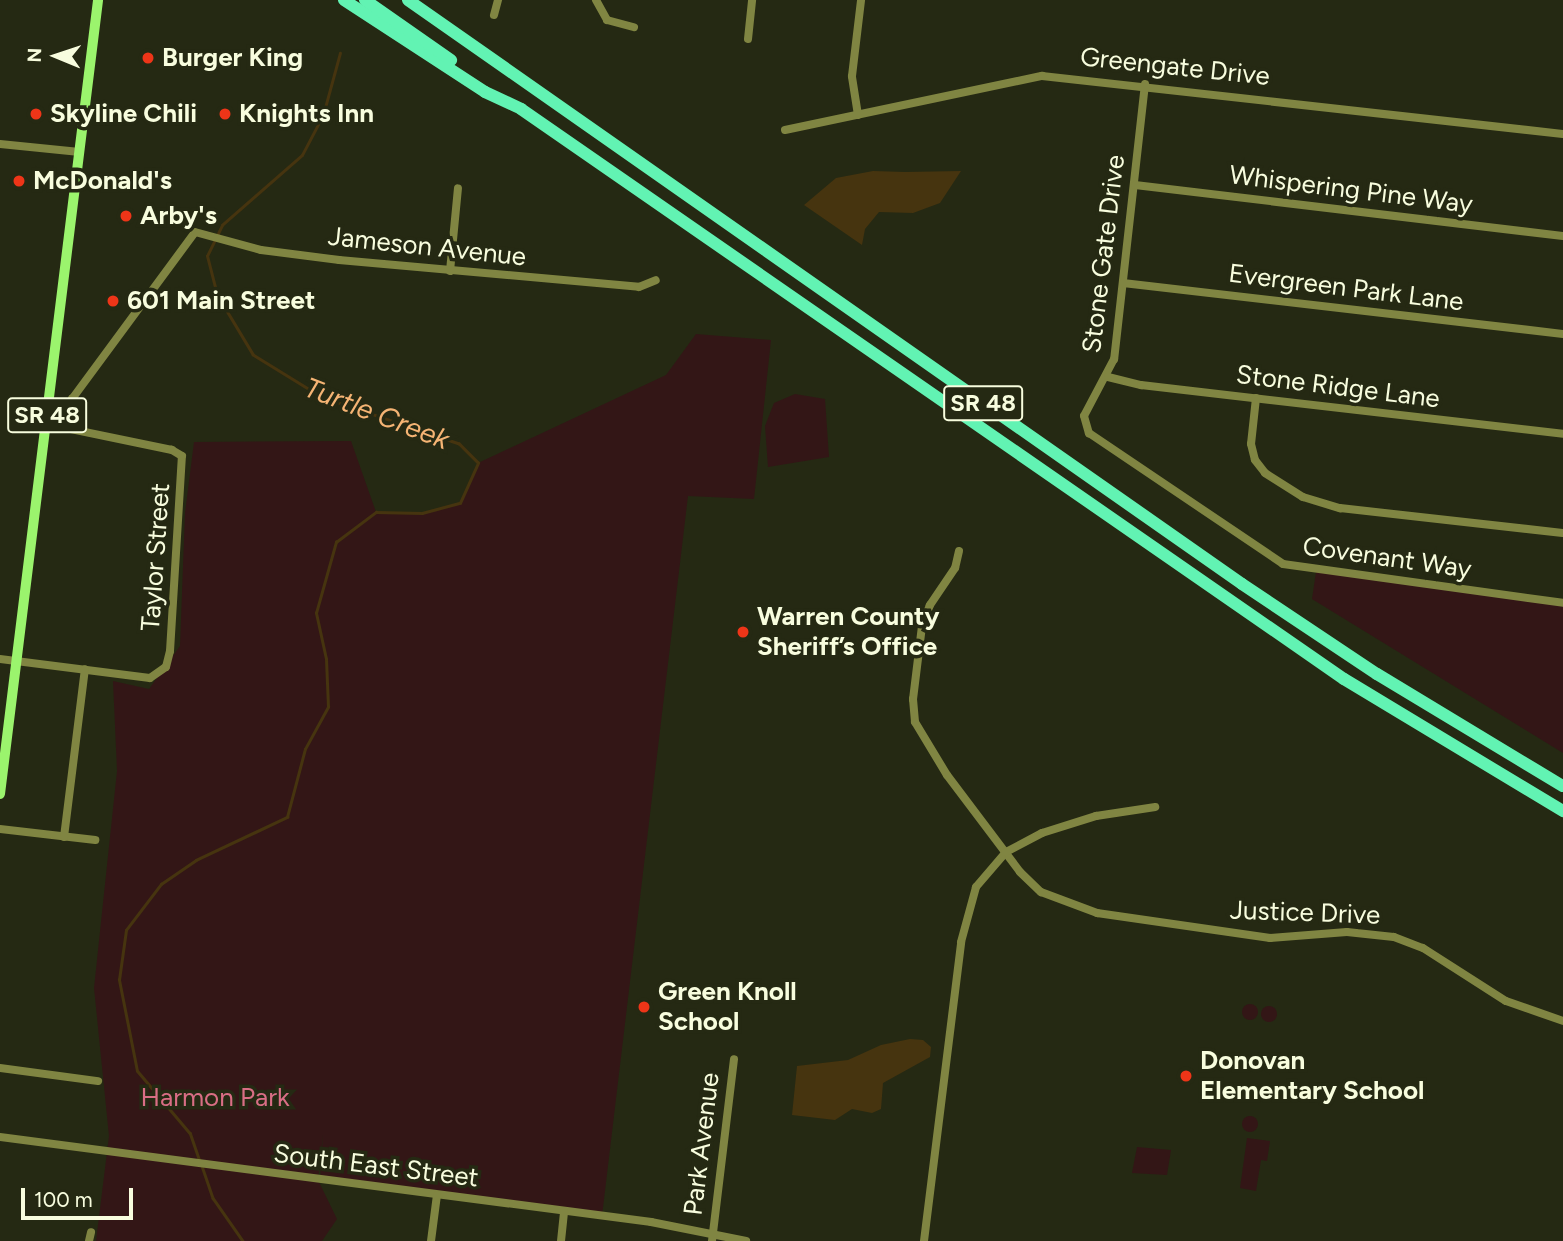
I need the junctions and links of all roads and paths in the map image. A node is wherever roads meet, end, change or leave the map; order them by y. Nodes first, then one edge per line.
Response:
1 (97, 0) edge
2 (344, 0) edge
3 (365, 0) edge
4 (498, 0) edge
5 (596, 0) edge
6 (752, 0) edge
7 (861, 0) edge
8 (409, 2) edge
9 (494, 15) dead end
10 (634, 27) dead end
11 (748, 39) dead end
12 (1144, 84) junction
13 (521, 108) junction
14 (858, 115) junction
15 (785, 130) dead end
16 (1563, 134) edge
17 (0, 144) edge
18 (80, 152) junction
19 (1135, 185) junction
20 (458, 188) dead end
21 (1563, 236) edge
22 (450, 271) junction
23 (656, 280) dead end
24 (1123, 283) junction
25 (1563, 334) edge
26 (1108, 377) junction
27 (1256, 398) junction
28 (1083, 422) joint
29 (46, 424) junction
30 (66, 426) junction
31 (1563, 434) edge
32 (1563, 534) edge
33 (959, 551) dead end
34 (1563, 603) edge
35 (0, 659) edge
36 (16, 661) junction
37 (85, 669) junction
38 (1563, 786) edge
39 (0, 794) edge
40 (1155, 807) dead end
41 (1563, 811) edge
42 (0, 829) edge
43 (64, 837) junction
44 (95, 840) dead end
45 (1006, 852) junction
46 (1563, 1021) edge
47 (734, 1059) dead end
48 (0, 1068) edge
49 (98, 1081) dead end
50 (0, 1137) edge
51 (437, 1195) junction
52 (564, 1211) junction
53 (712, 1237) edge
54 (430, 1241) edge
55 (561, 1241) edge
56 (746, 1241) edge
57 (924, 1241) edge

1 - 18 main road, SR 48
2 - 13 highway, SR 48
3 - 13 highway
4 - 9 street
5 - 10 street
6 - 11 street
7 - 14 street
8 - 38 highway, SR 48
12 - 14 street, Greengate Drive
12 - 16 street, Greengate Drive
12 - 19 street, Stone Gate Drive
13 - 41 highway, SR 48
14 - 15 street, Greengate Drive
17 - 18 street
18 - 29 main road, SR 48
19 - 21 street, Whispering Pine Way
19 - 24 street, Stone Gate Drive
20 - 22 street
22 - 23 street, Jameson Avenue
22 - 30 street, Jameson Avenue
24 - 25 street, Evergreen Park Lane
24 - 26 street, Stone Gate Drive
26 - 27 street, Stone Ridge Lane
26 - 28 street, Stone Gate Drive
27 - 31 street, Stone Ridge Lane
27 - 32 street
28 - 34 street, Covenant Way
29 - 30 street, Taylor Street
29 - 36 main road, SR 48
30 - 37 street, Taylor Street
33 - 45 street, Justice Drive
35 - 36 street
36 - 37 street
36 - 39 main road, SR 48
37 - 43 street
40 - 45 street
42 - 43 street
43 - 44 street
45 - 46 street, Justice Drive
45 - 57 street
47 - 53 street, Park Avenue
48 - 49 street
50 - 51 street, South East Street
51 - 52 street, South East Street
51 - 54 street
52 - 53 street, South East Street
52 - 55 street
53 - 56 street, South East Street

